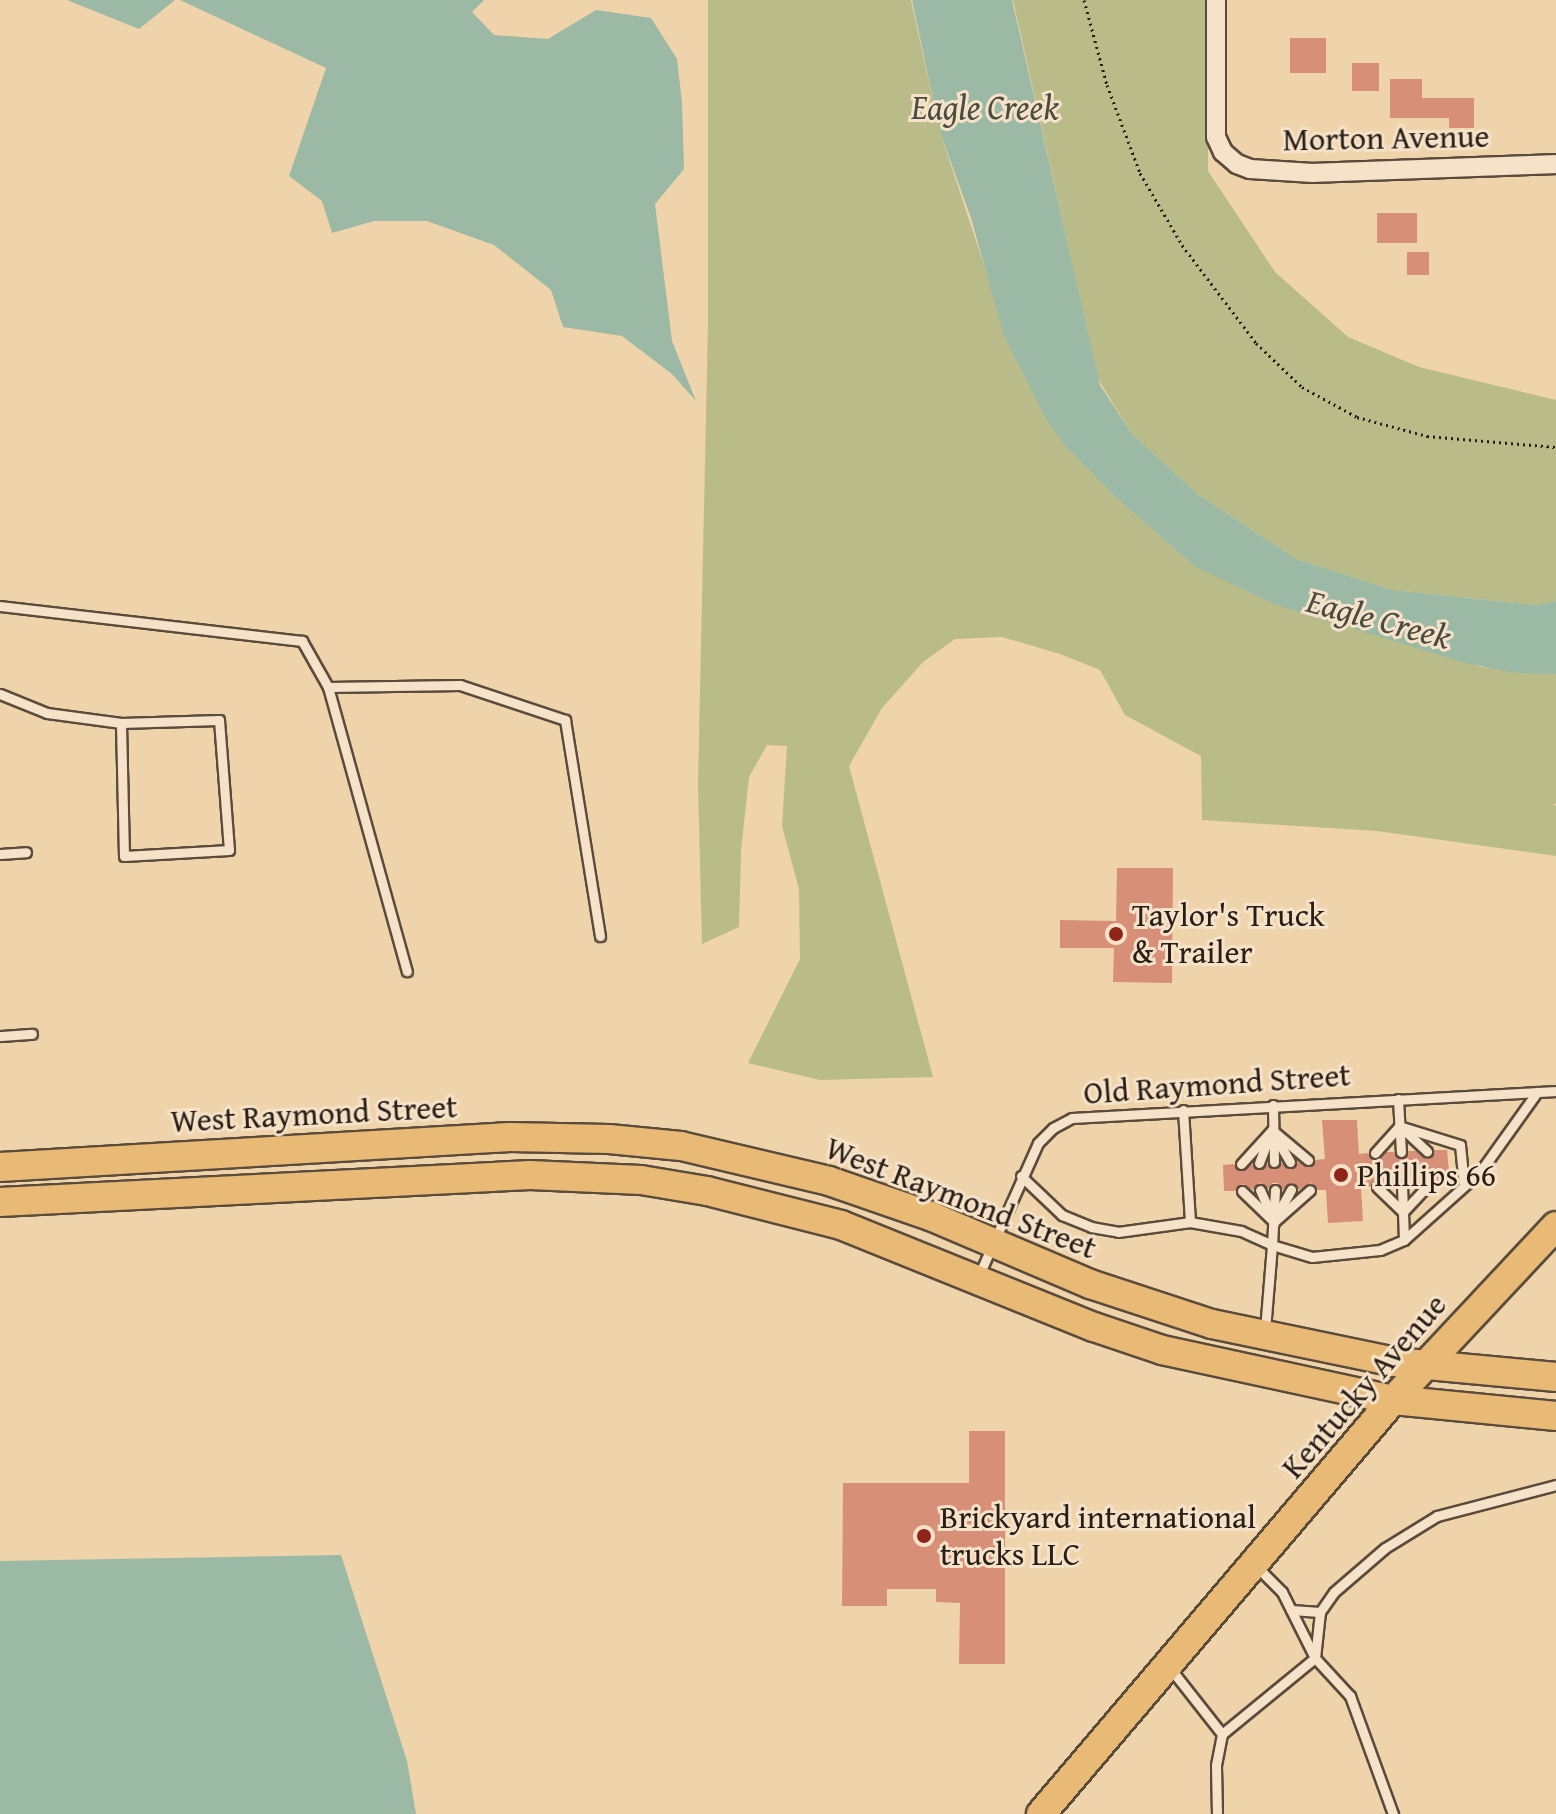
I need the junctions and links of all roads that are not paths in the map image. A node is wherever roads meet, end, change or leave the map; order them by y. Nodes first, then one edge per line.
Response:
1 (1216, 0) edge
2 (1556, 164) edge
3 (0, 606) edge
4 (328, 687) junction
5 (0, 694) edge
6 (121, 723) junction
7 (26, 852) dead end
8 (0, 854) edge
9 (600, 936) dead end
10 (407, 971) dead end
11 (32, 1034) dead end
12 (0, 1036) edge
13 (1556, 1091) edge
14 (1537, 1092) junction
15 (1398, 1099) junction
16 (1273, 1105) junction
17 (1183, 1110) junction
18 (1399, 1126) junction
19 (1272, 1130) junction
20 (1427, 1151) dead end
21 (1401, 1152) dead end
22 (1375, 1153) dead end
23 (1308, 1160) dead end
24 (1274, 1162) dead end
25 (1290, 1162) dead end
26 (1259, 1163) dead end
27 (1241, 1164) dead end
28 (0, 1167) edge
29 (1021, 1176) junction
30 (1430, 1183) dead end
31 (1402, 1185) dead end
32 (1464, 1186) junction
33 (1377, 1187) dead end
34 (1260, 1190) dead end
35 (1275, 1190) dead end
36 (1291, 1190) dead end
37 (1310, 1190) dead end
38 (1242, 1191) dead end
39 (0, 1202) edge
40 (1403, 1212) junction
41 (1190, 1222) junction
42 (1274, 1222) junction
43 (1556, 1226) edge
44 (1404, 1240) junction
45 (993, 1243) junction
46 (1272, 1245) junction
47 (977, 1279) junction
48 (1264, 1337) junction
49 (1425, 1365) junction
50 (1556, 1377) edge
51 (1393, 1400) junction
52 (1556, 1416) edge
53 (1556, 1485) edge
54 (1254, 1564) junction
55 (1291, 1610) junction
56 (1320, 1612) junction
57 (1315, 1658) junction
58 (1167, 1665) junction
59 (1222, 1734) junction
60 (1041, 1814) edge
61 (1217, 1814) edge
62 (1393, 1814) edge

1 - 2 street, Morton Avenue
3 - 4 lane
4 - 9 lane
4 - 10 lane
5 - 6 lane
6 - 6 lane
7 - 8 lane
11 - 12 lane
13 - 14 lane, Old Raymond Street
14 - 15 lane, Old Raymond Street
14 - 32 lane
15 - 16 lane, Old Raymond Street
15 - 18 lane
16 - 17 lane, Old Raymond Street
16 - 19 lane
17 - 29 lane, Old Raymond Street
17 - 41 lane
18 - 20 lane
18 - 21 lane
18 - 22 lane
18 - 32 lane
19 - 23 lane
19 - 24 lane
19 - 25 lane
19 - 26 lane
19 - 27 lane
28 - 45 main road, West Raymond Street
29 - 41 lane
29 - 45 lane, Old Raymond Street
30 - 40 lane
31 - 40 lane
32 - 44 lane
33 - 40 lane
34 - 42 lane
35 - 42 lane
36 - 42 lane
37 - 42 lane
38 - 42 lane
39 - 47 main road, West Raymond Street
40 - 44 lane
41 - 46 lane
42 - 46 lane
43 - 49 main road, Kentucky Avenue
44 - 46 lane
45 - 47 lane, Old Raymond Street
45 - 48 main road, West Raymond Street
46 - 48 lane
47 - 51 main road, West Raymond Street
48 - 49 main road, West Raymond Street
49 - 50 main road, West Raymond Street
49 - 51 main road, Kentucky Avenue
51 - 52 main road, West Raymond Street
51 - 54 main road, Kentucky Avenue
53 - 56 lane
54 - 55 lane
54 - 58 main road, Kentucky Avenue
55 - 56 lane
55 - 57 lane
56 - 57 lane
57 - 59 lane
57 - 62 lane
58 - 59 lane
58 - 60 main road, Kentucky Avenue
59 - 61 lane

